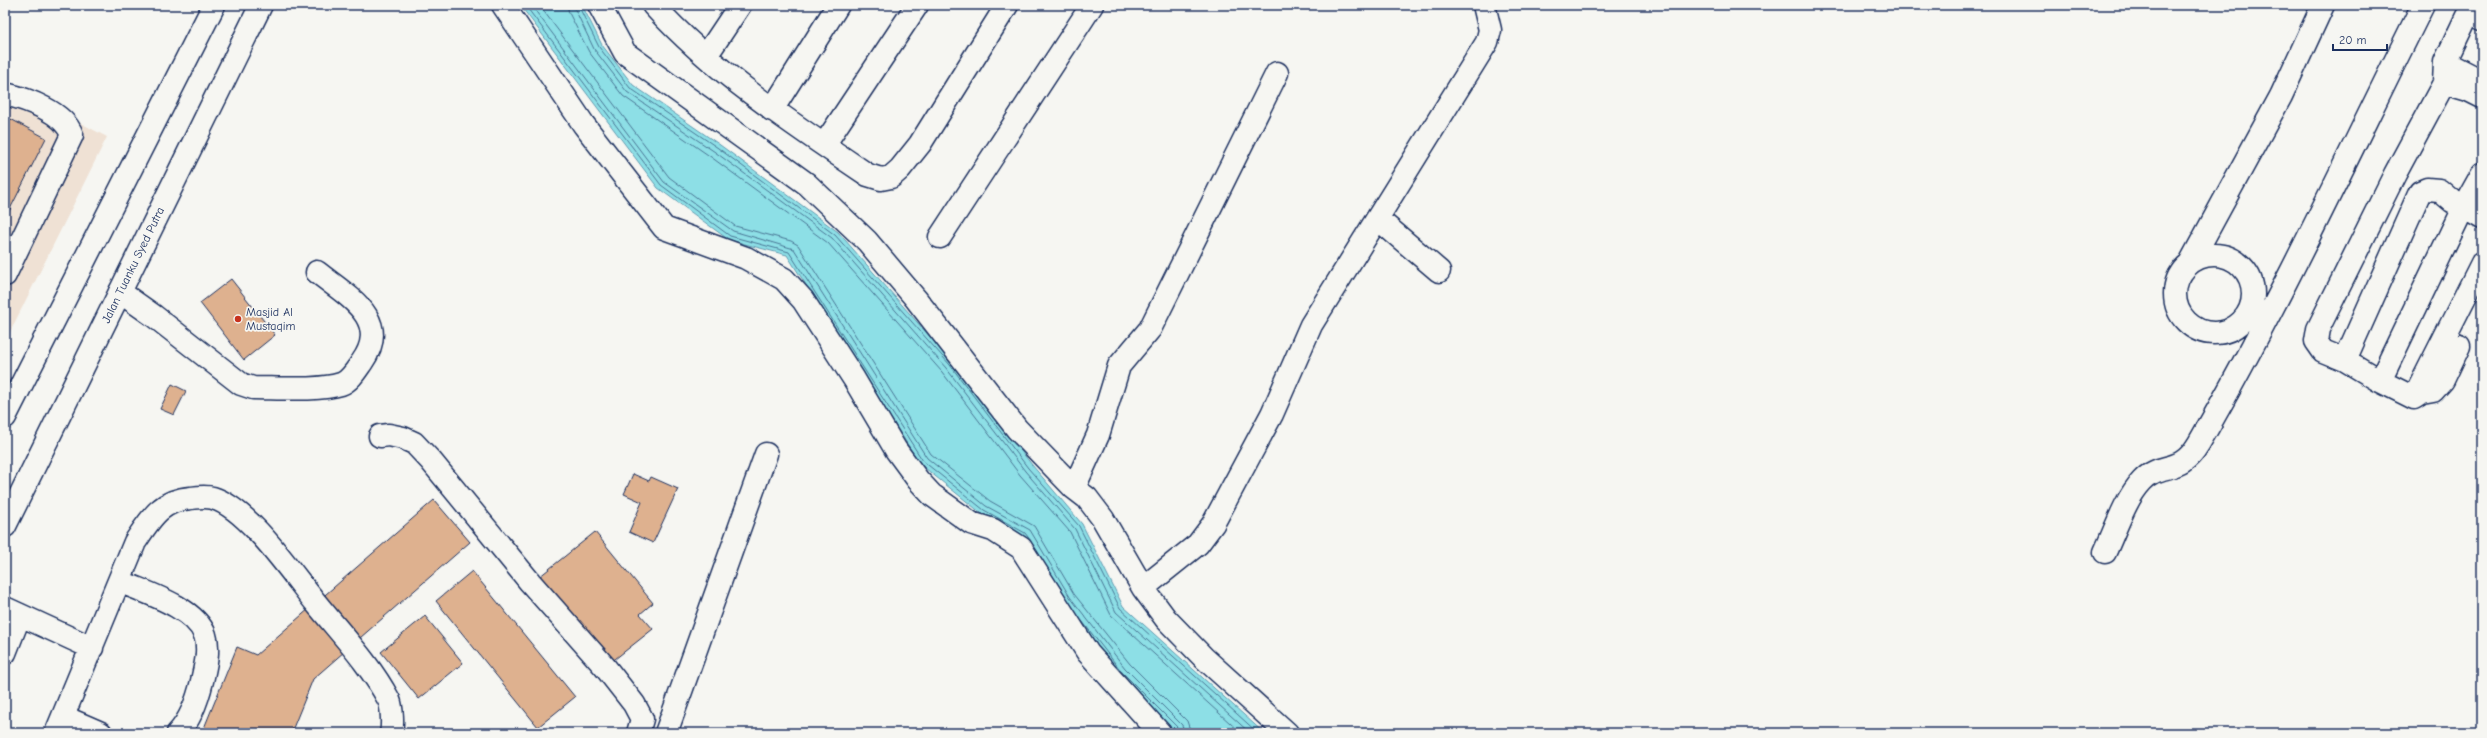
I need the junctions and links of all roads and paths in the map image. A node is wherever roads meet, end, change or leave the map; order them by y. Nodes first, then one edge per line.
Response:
1 (214, 5) edge
2 (261, 5) edge
3 (502, 5) edge
4 (599, 5) edge
5 (653, 5) edge
6 (740, 5) edge
7 (838, 5) edge
8 (917, 5) edge
9 (1007, 5) edge
10 (1092, 5) edge
11 (1484, 5) edge
12 (2323, 5) edge
13 (2423, 5) edge
14 (2482, 19) edge
15 (706, 56) junction
16 (1277, 73) dead end
17 (2444, 73) junction
18 (2482, 81) edge
19 (5, 94) edge
20 (2482, 97) edge
21 (772, 110) junction
22 (824, 145) junction
23 (2482, 174) edge
24 (2463, 208) junction
25 (2482, 218) edge
26 (1378, 219) junction
27 (940, 237) dead end
28 (2190, 262) junction
29 (2482, 263) edge
30 (1439, 271) dead end
31 (317, 272) dead end
32 (5, 275) edge
33 (2287, 279) junction
34 (2252, 287) junction
35 (120, 292) junction
36 (2460, 346) dead end
37 (2345, 360) junction
38 (2380, 381) junction
39 (2414, 398) junction
40 (5, 417) edge
41 (380, 436) dead end
42 (766, 454) dead end
43 (1074, 488) junction
44 (5, 526) edge
45 (2105, 552) dead end
46 (119, 581) junction
47 (1143, 588) junction
48 (13, 611) edge
49 (92, 648) junction
50 (5, 653) edge
51 (60, 725) edge
52 (1281, 731) edge
53 (101, 733) edge
54 (178, 733) edge
55 (391, 733) edge
56 (638, 733) edge
57 (666, 733) edge
58 (1160, 733) edge

1 - 40 street
2 - 35 street, Jalan Tuanku Syed Putra
3 - 58 street
4 - 43 street
5 - 15 street
6 - 15 street
7 - 21 street
8 - 22 street
9 - 22 street
10 - 27 street
11 - 26 street
12 - 28 street
13 - 33 street
14 - 17 street
15 - 21 street
16 - 43 street
17 - 18 street
17 - 20 street
17 - 37 street
19 - 32 street
21 - 22 street
23 - 24 street
24 - 25 street
24 - 37 street
24 - 38 street
26 - 30 street
26 - 47 street
28 - 34 street
28 - 34 street
29 - 39 street
31 - 35 street
33 - 34 street
33 - 45 street
35 - 44 street, Jalan Tuanku Syed Putra
36 - 39 street
37 - 38 street
38 - 39 street
41 - 56 street
42 - 57 street
43 - 47 street
46 - 49 street
46 - 54 street
46 - 55 street
47 - 52 street
48 - 49 street
48 - 50 street
49 - 51 street
51 - 53 street

